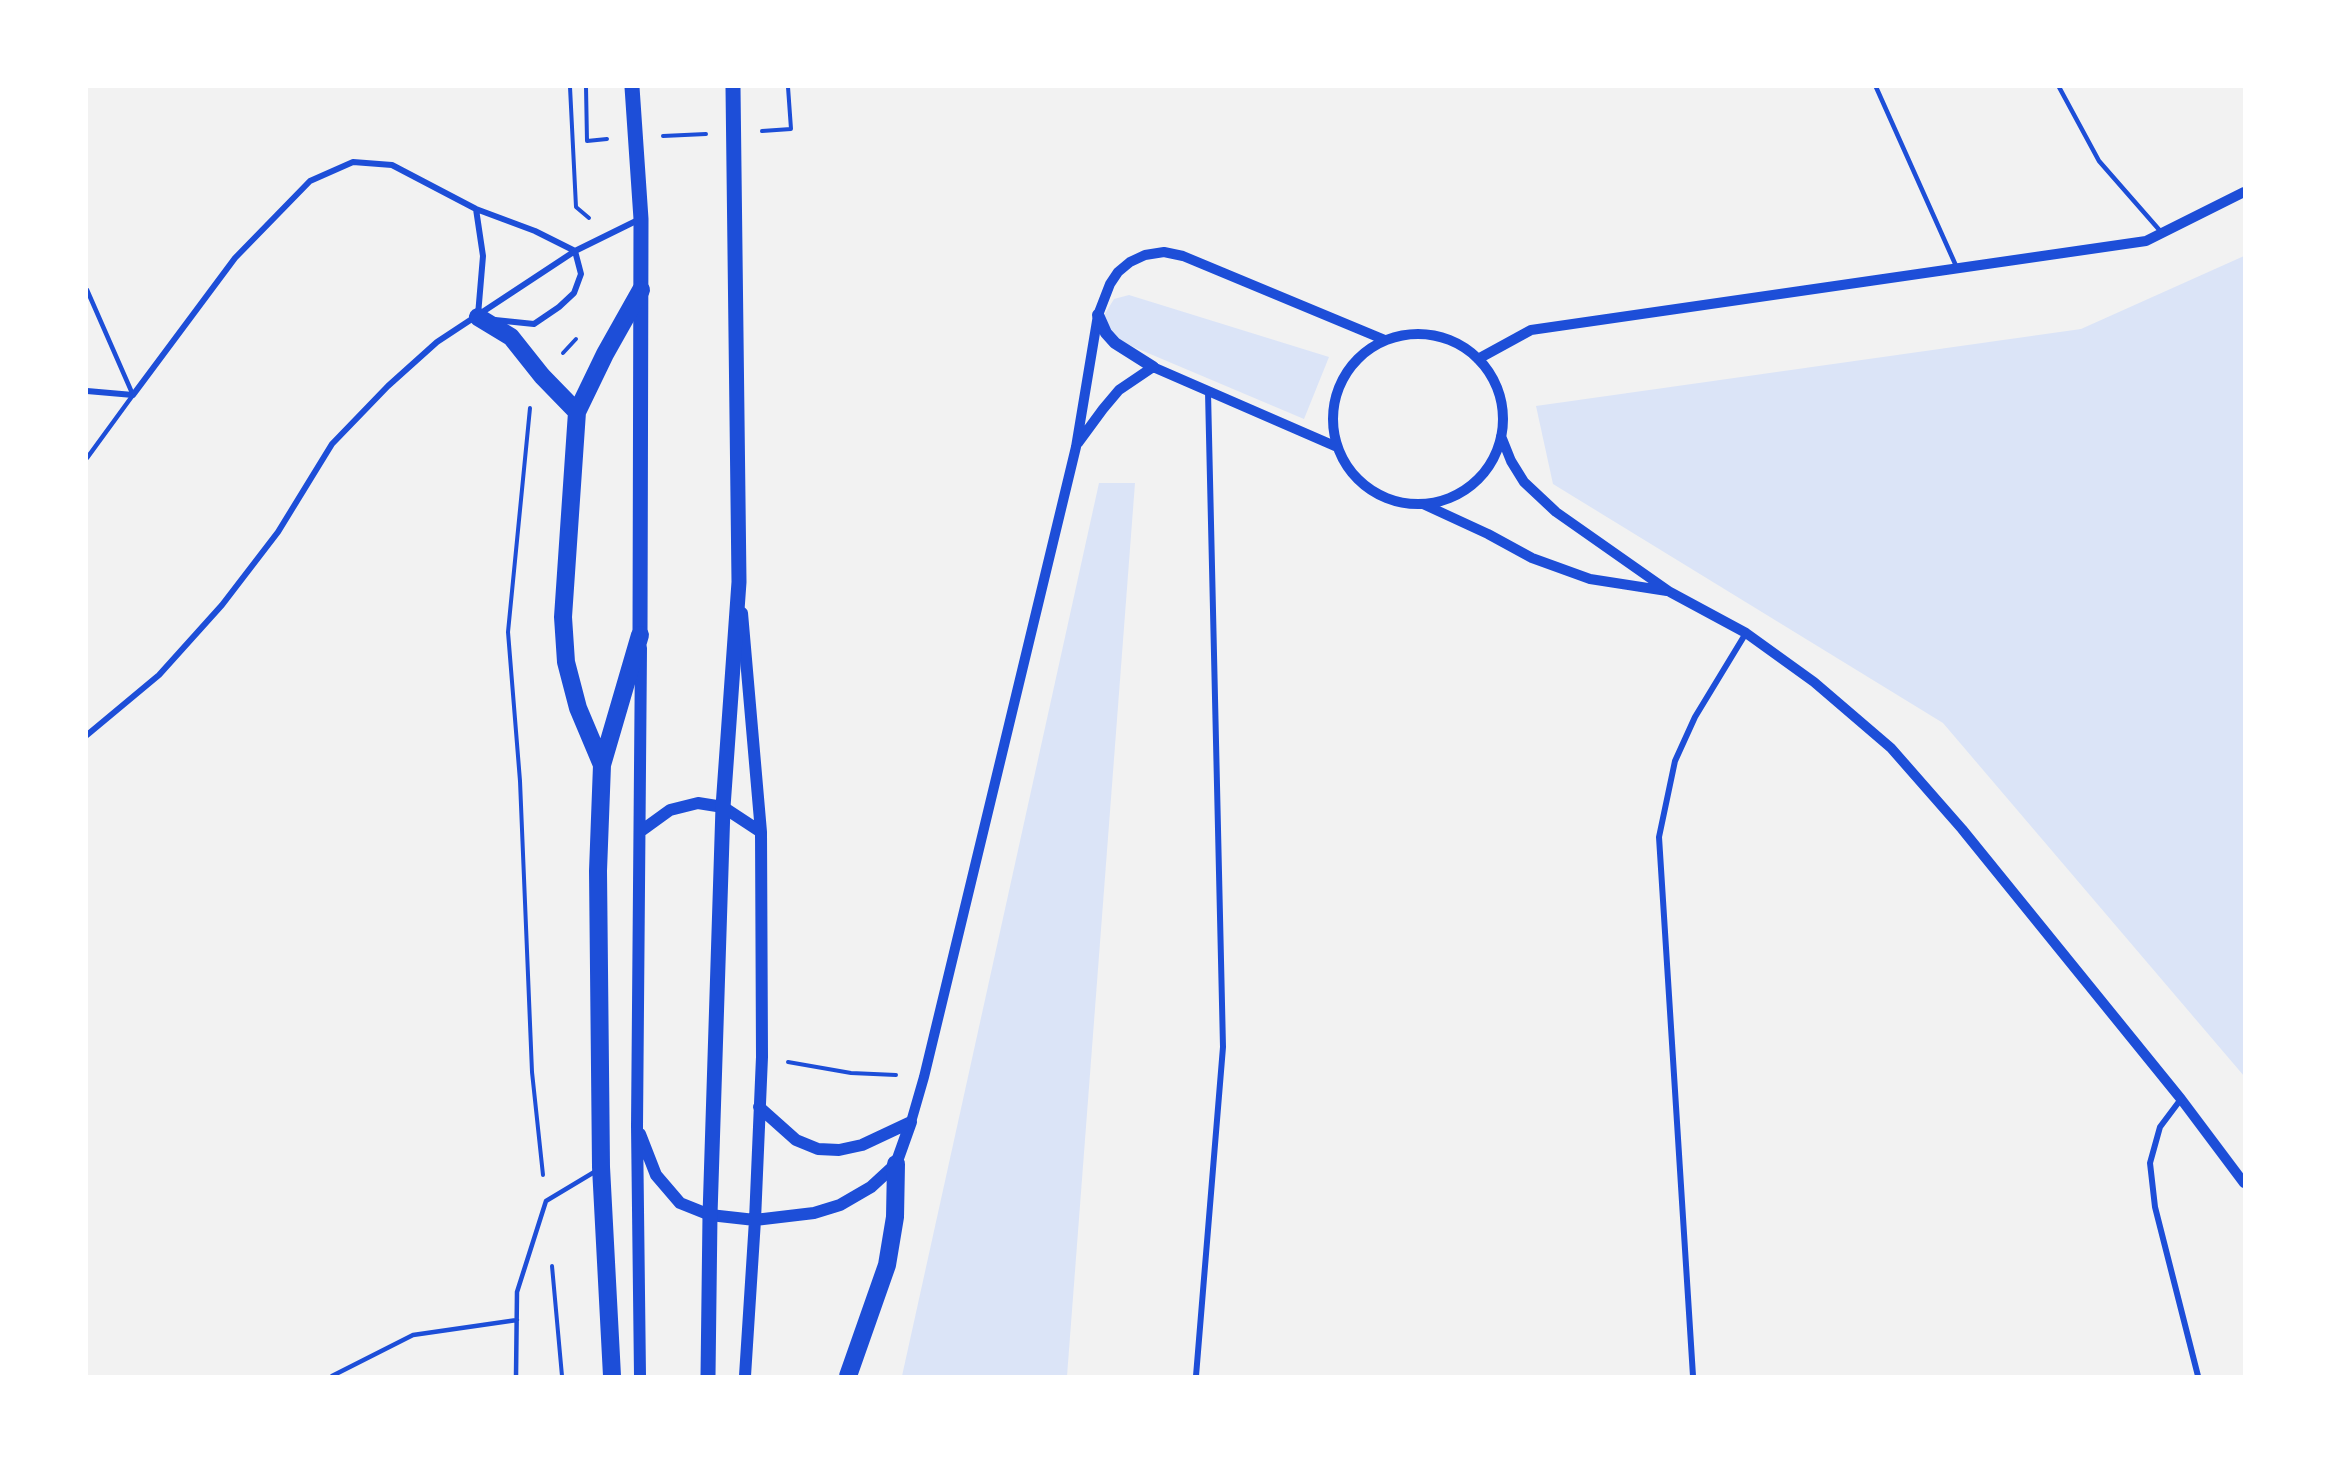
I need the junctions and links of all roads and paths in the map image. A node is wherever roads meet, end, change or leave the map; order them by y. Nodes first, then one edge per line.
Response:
1 (570, 87) edge
2 (586, 87) edge
3 (632, 87) edge
4 (733, 87) edge
5 (788, 87) edge
6 (1876, 87) edge
7 (2060, 87) edge
8 (755, 131) dead end
9 (707, 134) dead end
10 (659, 136) dead end
11 (611, 139) dead end
12 (2244, 192) edge
13 (576, 207) dead end
14 (476, 208) junction
15 (641, 219) junction
16 (2162, 233) junction
17 (575, 251) junction
18 (1958, 268) junction
19 (87, 290) edge
20 (641, 290) junction
21 (1098, 315) junction
22 (478, 317) junction
23 (1385, 340) junction
24 (1478, 359) junction
25 (1153, 367) junction
26 (542, 376) junction
27 (87, 391) edge
28 (1208, 392) junction
29 (133, 395) junction
30 (577, 412) junction
31 (1501, 436) junction
32 (1076, 447) junction
33 (1337, 447) junction
34 (87, 458) edge
35 (1423, 504) junction
36 (739, 582) junction
37 (1670, 592) junction
38 (1746, 633) junction
39 (640, 635) junction
40 (87, 735) edge
41 (602, 765) junction
42 (723, 807) junction
43 (640, 831) junction
44 (761, 832) junction
45 (792, 1062) dead end
46 (924, 1077) junction
47 (2181, 1099) junction
48 (759, 1107) junction
49 (911, 1122) junction
50 (637, 1126) junction
51 (896, 1164) junction
52 (601, 1167) junction
53 (2244, 1183) edge
54 (546, 1201) junction
55 (710, 1215) junction
56 (755, 1220) junction
57 (552, 1259) dead end
58 (517, 1320) junction
59 (332, 1376) edge
60 (516, 1376) edge
61 (562, 1376) edge
62 (612, 1376) edge
63 (640, 1376) edge
64 (708, 1376) edge
65 (745, 1376) edge
66 (848, 1376) edge
67 (1196, 1376) edge
68 (1693, 1376) edge
69 (2198, 1376) edge

1 - 13 path
2 - 11 path
3 - 15 main road
4 - 36 main road
5 - 8 path
6 - 18 lane
7 - 16 lane
9 - 10 path
12 - 16 street
14 - 17 street
14 - 22 street
14 - 29 street
15 - 17 street
15 - 20 main road
16 - 18 street
17 - 22 street
17 - 22 street
18 - 24 street
19 - 29 lane
20 - 30 highway
20 - 39 main road
21 - 23 street
21 - 25 main road
21 - 32 street
22 - 26 highway
22 - 40 street
23 - 24 street
23 - 33 street
24 - 31 street
25 - 28 street
25 - 32 street
26 - 30 highway
26 - 54 path
27 - 29 street
28 - 33 street
28 - 67 street
29 - 34 lane
30 - 41 highway
31 - 35 street
31 - 37 street
32 - 46 street
33 - 35 street
35 - 37 street
36 - 42 main road
36 - 44 main road
37 - 38 street
38 - 47 street
38 - 68 street
39 - 41 highway
39 - 43 main road
41 - 52 highway
42 - 43 main road
42 - 44 main road
42 - 55 main road
43 - 50 main road
44 - 48 main road
45 - 46 path
46 - 49 street
47 - 53 street
47 - 69 street
48 - 49 main road
48 - 56 main road
49 - 51 main road
50 - 55 main road
50 - 63 main road
51 - 56 main road
51 - 66 highway
52 - 54 lane
52 - 62 highway
54 - 58 lane
55 - 56 main road
55 - 64 main road
56 - 65 main road
57 - 61 path
58 - 59 lane
58 - 60 lane

